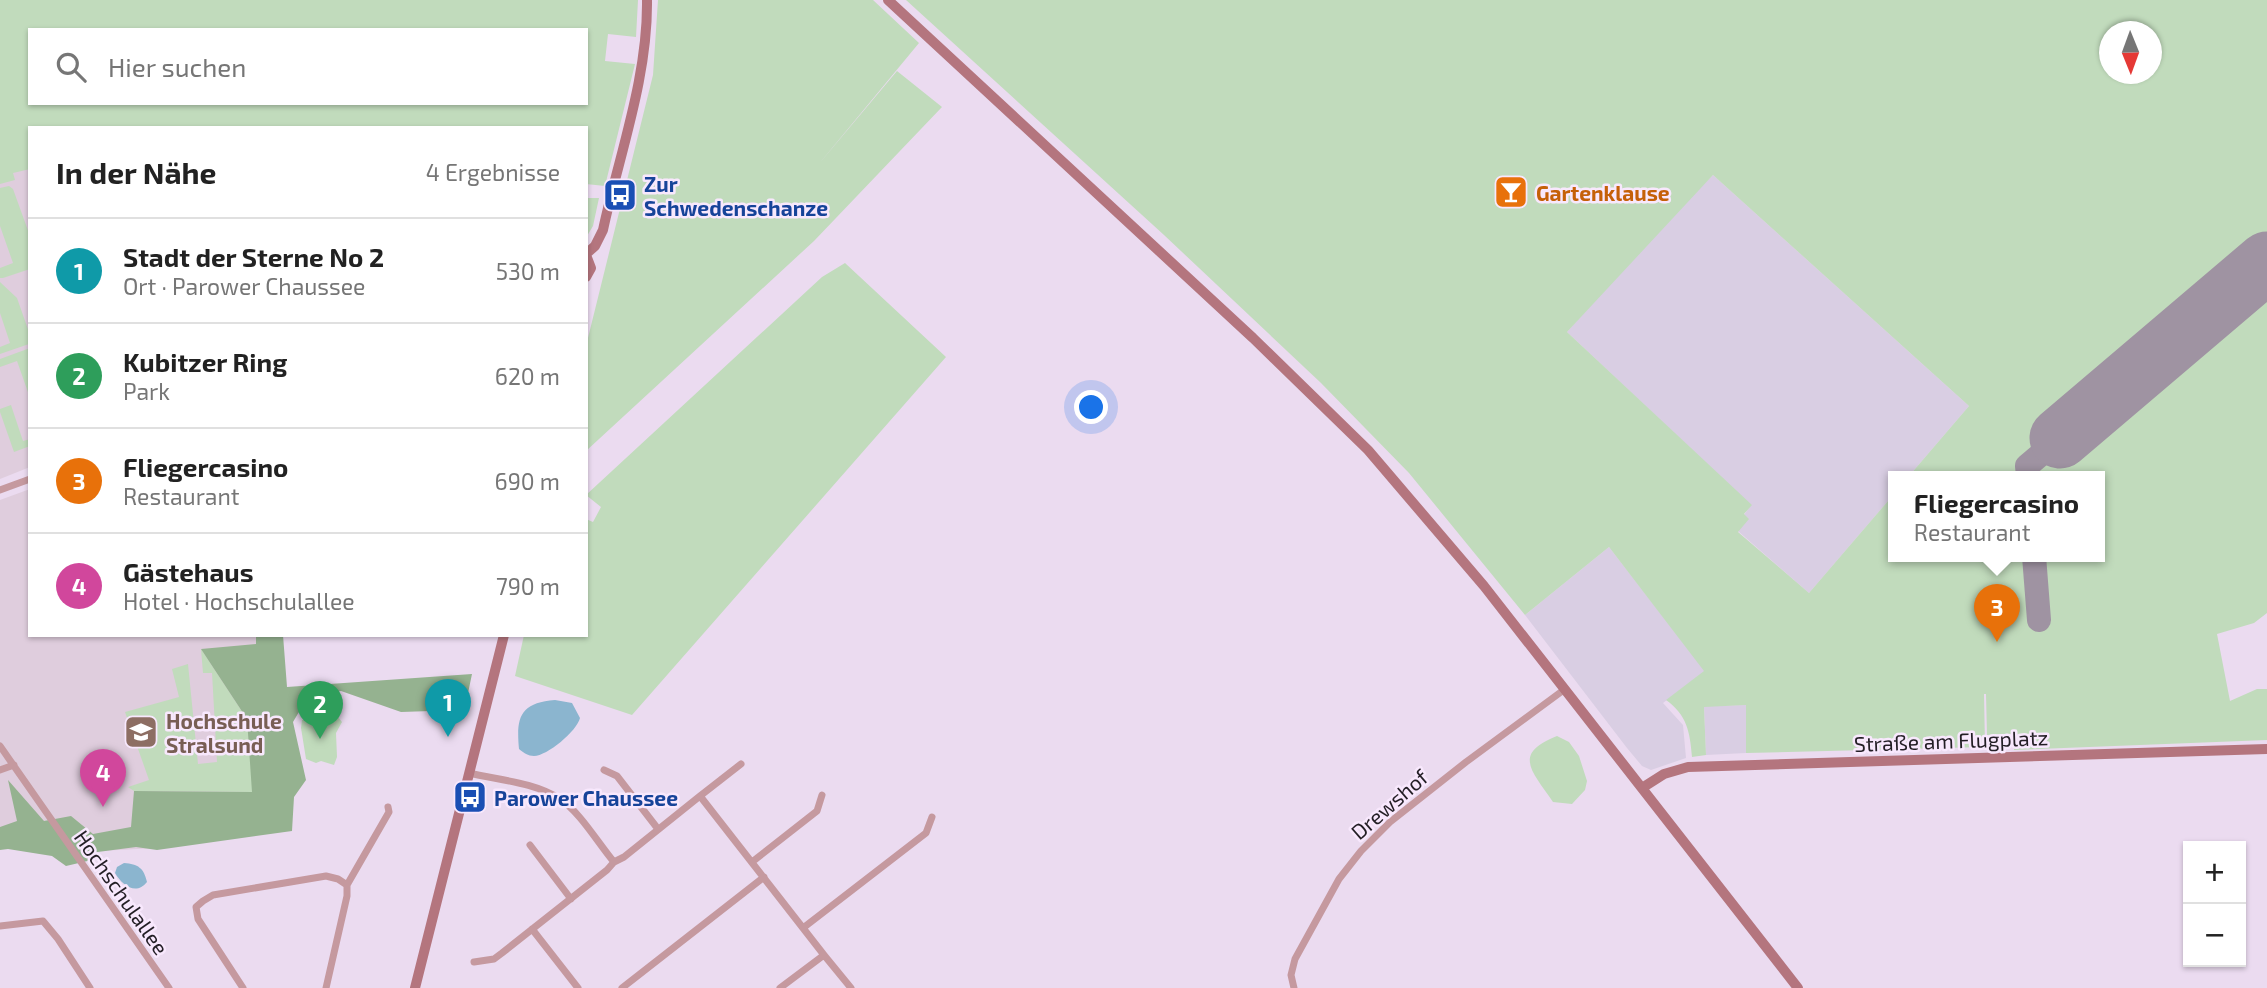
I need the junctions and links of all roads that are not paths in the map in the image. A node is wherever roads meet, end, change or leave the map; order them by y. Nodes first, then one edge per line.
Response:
1 (647, 0) edge
2 (888, 0) edge
3 (588, 253) edge
4 (28, 480) edge
5 (0, 491) edge
6 (503, 637) edge
7 (1565, 689) junction
8 (0, 746) edge
9 (2267, 749) edge
10 (741, 764) dead end
11 (14, 765) junction
12 (0, 770) edge
13 (604, 770) dead end
14 (469, 773) junction
15 (1642, 788) junction
16 (822, 795) dead end
17 (700, 796) junction
18 (388, 807) dead end
19 (932, 817) dead end
20 (658, 829) junction
21 (530, 845) dead end
22 (614, 862) junction
23 (752, 862) junction
24 (764, 877) junction
25 (347, 885) junction
26 (570, 898) junction
27 (0, 926) edge
28 (803, 928) junction
29 (532, 929) junction
30 (824, 955) junction
31 (474, 962) dead end
32 (90, 988) edge
33 (169, 988) edge
34 (243, 988) edge
35 (326, 988) edge
36 (415, 988) edge
37 (579, 988) edge
38 (622, 988) edge
39 (780, 988) edge
40 (851, 988) edge
41 (1293, 988) edge
42 (1798, 988) edge

1 - 3 main road
2 - 7 main road
4 - 5 street
6 - 14 main road
7 - 15 main road
7 - 41 street, Drewshof
8 - 11 street, Hochschulallee
9 - 15 main road, Straße am Flugplatz
10 - 17 street
11 - 12 street
11 - 33 street, Hochschulallee
13 - 20 street
14 - 22 street
14 - 36 main road
15 - 42 main road
16 - 23 street
17 - 20 street
17 - 23 street
18 - 25 street
19 - 28 street
20 - 22 street
21 - 26 street
22 - 26 street
23 - 24 street
24 - 28 street
24 - 38 street
25 - 34 street
25 - 35 street
26 - 29 street
27 - 32 street
28 - 30 street
29 - 31 street
29 - 37 street
30 - 39 street
30 - 40 street

